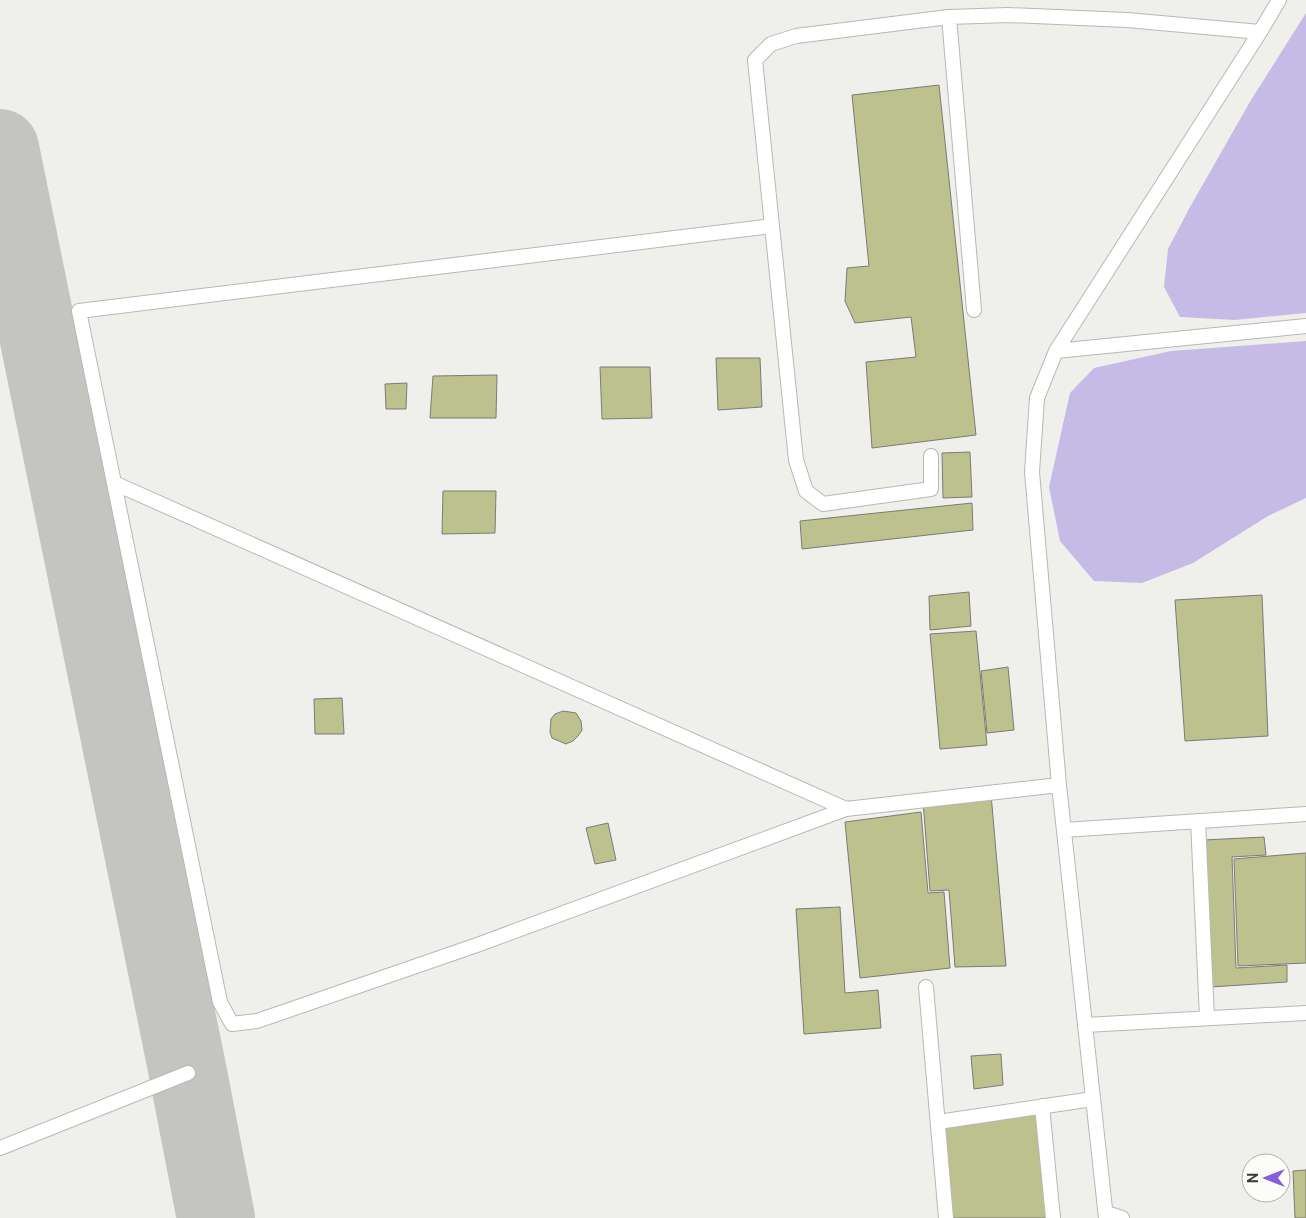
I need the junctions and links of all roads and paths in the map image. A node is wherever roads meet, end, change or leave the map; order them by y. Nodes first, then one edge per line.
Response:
1 (1279, 0) edge
2 (950, 17) junction
3 (1260, 32) junction
4 (772, 226) junction
5 (974, 310) dead end
6 (1306, 326) edge
7 (1056, 351) junction
8 (930, 456) dead end
9 (114, 483) junction
10 (1059, 785) junction
11 (846, 809) junction
12 (1306, 814) edge
13 (1198, 821) junction
14 (1064, 830) junction
15 (926, 986) dead end
16 (1306, 1013) edge
17 (1207, 1018) junction
18 (1085, 1025) junction
19 (188, 1073) dead end
20 (1093, 1099) junction
21 (1042, 1106) junction
22 (938, 1122) junction
23 (0, 1148) edge
24 (1106, 1215) edge
25 (946, 1218) edge
26 (1053, 1218) edge
27 (1122, 1218) edge

1 - 3 lane
2 - 3 lane
2 - 4 lane
2 - 5 lane
3 - 7 lane
4 - 8 lane
4 - 9 lane
6 - 7 lane
7 - 10 lane
9 - 11 lane
9 - 11 lane
10 - 11 lane
10 - 14 lane
12 - 13 lane
13 - 14 lane
13 - 17 lane
14 - 18 lane
15 - 22 lane
16 - 17 lane
17 - 18 lane
18 - 20 lane
19 - 23 lane
20 - 21 lane
20 - 24 lane
21 - 22 lane
21 - 26 lane
22 - 25 lane
24 - 27 lane

